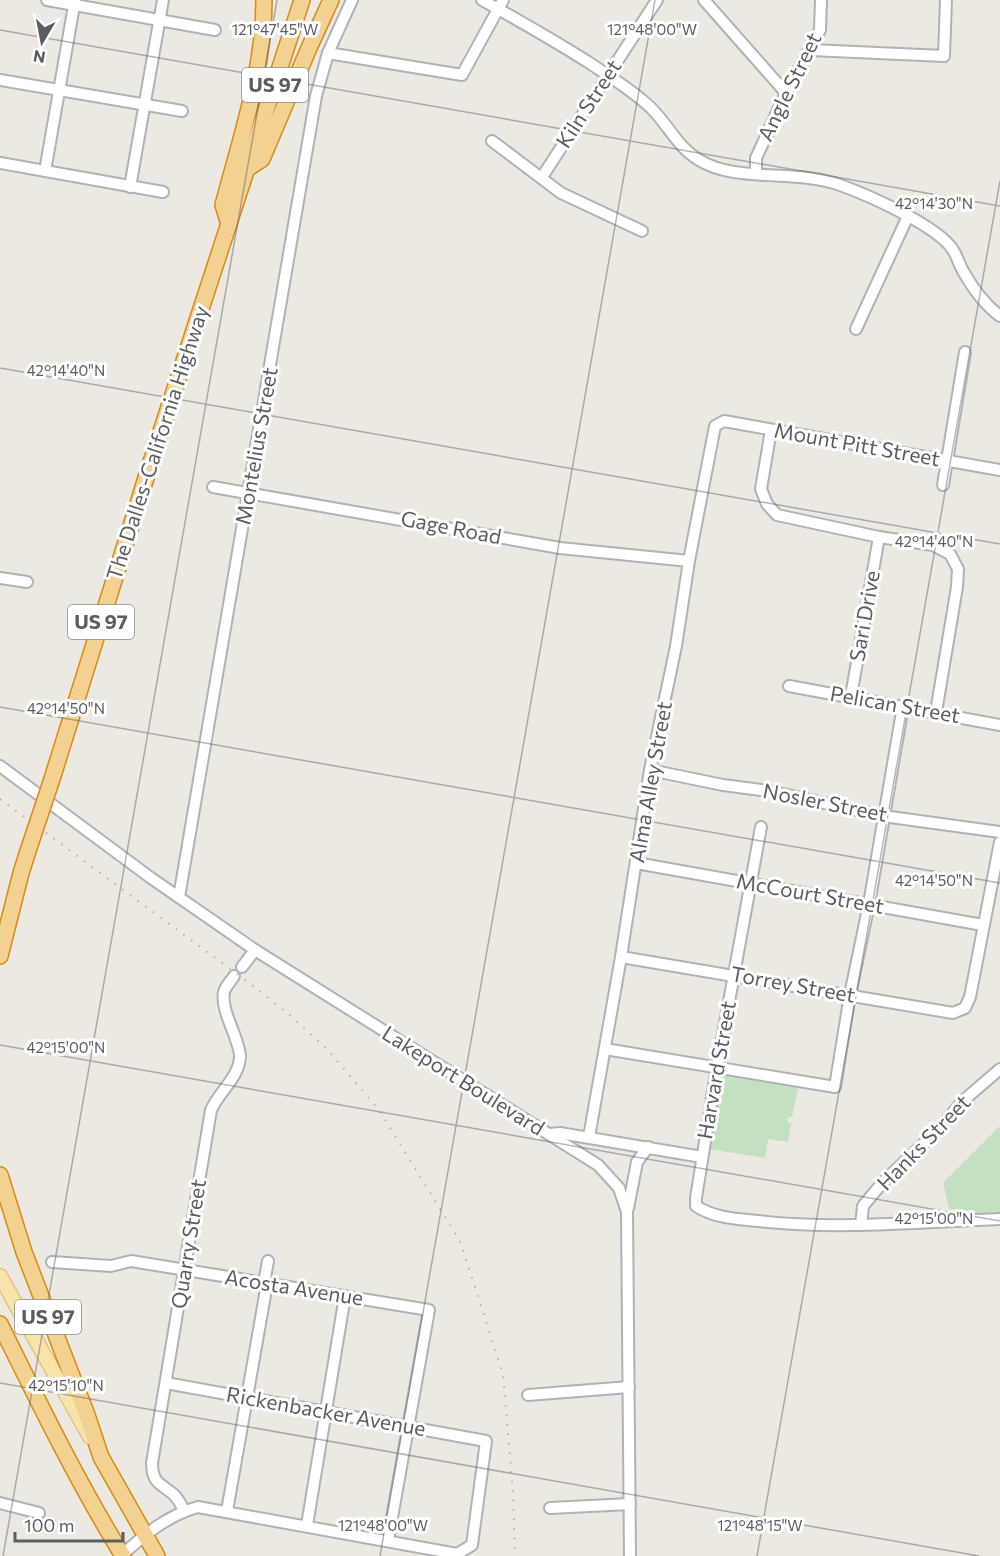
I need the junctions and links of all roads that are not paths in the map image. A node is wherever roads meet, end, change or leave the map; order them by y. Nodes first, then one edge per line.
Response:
1 (47, 0) edge
2 (163, 0) edge
3 (264, 0) edge
4 (302, 0) edge
5 (331, 0) edge
6 (352, 0) edge
7 (482, 0) edge
8 (657, 0) edge
9 (704, 0) edge
10 (821, 0) edge
11 (946, 0) edge
12 (74, 2) edge
13 (500, 4) edge
14 (159, 20) junction
15 (215, 30) dead end
16 (811, 50) junction
17 (327, 53) junction
18 (607, 75) junction
19 (0, 80) edge
20 (59, 91) junction
21 (786, 93) junction
22 (145, 106) junction
23 (182, 111) dead end
24 (492, 141) dead end
25 (0, 163) edge
26 (248, 170) junction
27 (45, 171) junction
28 (756, 173) junction
29 (542, 177) junction
30 (130, 187) junction
31 (163, 192) dead end
32 (908, 216) junction
33 (229, 224) junction
34 (642, 231) dead end
35 (1000, 316) edge
36 (856, 330) dead end
37 (965, 352) dead end
38 (715, 426) joint
39 (771, 430) junction
40 (947, 460) junction
41 (1000, 470) edge
42 (943, 485) dead end
43 (213, 487) dead end
44 (250, 492) junction
45 (879, 537) junction
46 (689, 561) junction
47 (0, 578) edge
48 (27, 582) dead end
49 (789, 686) dead end
50 (851, 696) junction
51 (903, 706) junction
52 (936, 712) junction
53 (1000, 725) edge
54 (0, 766) edge
55 (650, 770) junction
56 (883, 816) junction
57 (761, 827) dead end
58 (1000, 832) edge
59 (1000, 842) edge
60 (636, 863) junction
61 (21, 873) junction
62 (752, 884) junction
63 (179, 897) junction
64 (869, 904) junction
65 (0, 920) edge
66 (983, 925) junction
67 (0, 935) edge
68 (255, 950) junction
69 (0, 956) edge
70 (621, 957) junction
71 (242, 967) dead end
72 (734, 975) junction
73 (234, 976) dead end
74 (850, 995) junction
75 (605, 1049) junction
76 (717, 1067) junction
77 (1000, 1069) edge
78 (549, 1134) junction
79 (589, 1137) junction
80 (648, 1147) junction
81 (702, 1157) junction
82 (0, 1175) edge
83 (627, 1212) junction
84 (1000, 1219) edge
85 (861, 1225) junction
86 (52, 1262) dead end
87 (268, 1262) dead end
88 (185, 1270) junction
89 (0, 1276) edge
90 (266, 1283) junction
91 (345, 1296) junction
92 (0, 1324) edge
93 (0, 1339) edge
94 (166, 1383) junction
95 (629, 1387) junction
96 (528, 1395) dead end
97 (246, 1398) junction
98 (326, 1412) junction
99 (47, 1420) junction
100 (409, 1426) junction
101 (101, 1457) junction
102 (0, 1503) edge
103 (630, 1504) junction
104 (550, 1508) dead end
105 (184, 1510) junction
106 (227, 1511) junction
107 (39, 1513) dead end
108 (307, 1525) junction
109 (145, 1534) junction
110 (388, 1540) junction
111 (122, 1556) edge
112 (158, 1556) edge
113 (630, 1556) edge

1 - 12 street
2 - 14 street
3 - 33 highway
4 - 26 highway, The Dalles-California Highway / US 97
5 - 26 highway
6 - 17 street, Montelius Street
7 - 13 street
8 - 18 street, Kiln Street
9 - 21 street
10 - 16 street, Angle Street
11 - 16 street
12 - 14 street
12 - 20 street
13 - 17 street
13 - 18 street
14 - 15 street
14 - 22 street
16 - 21 street, Angle Street
17 - 44 street, Montelius Street
18 - 28 street
18 - 29 street, Kiln Street
19 - 20 street
20 - 22 street
20 - 27 street
21 - 28 street, Angle Street
22 - 23 street
22 - 30 street
24 - 29 street
25 - 27 street
26 - 33 highway, The Dalles-California Highway / US 97
27 - 30 street
28 - 32 street
29 - 34 street
30 - 31 street
32 - 35 street
32 - 36 street
33 - 61 highway, The Dalles-California Highway / US 97, bridge
37 - 40 street
38 - 39 street, Mount Pitt Street
38 - 46 street, Alma Alley Street
39 - 40 street, Mount Pitt Street
39 - 45 street
40 - 41 street, Mount Pitt Street
40 - 42 street
43 - 44 street, Gage Road
44 - 46 street, Gage Road
44 - 63 street, Montelius Street
45 - 50 street, Sari Drive
45 - 52 street
46 - 55 street, Alma Alley Street
47 - 48 street
49 - 50 street, Pelican Street
50 - 51 street, Pelican Street
51 - 52 street, Pelican Street
51 - 56 street
52 - 53 street, Pelican Street
54 - 63 street, Lakeport Boulevard
55 - 56 street, Nosler Street
55 - 60 street, Alma Alley Street
56 - 58 street, Nosler Street
56 - 64 street
57 - 62 street, Harvard Street
59 - 66 street
60 - 62 street, McCourt Street
60 - 70 street, Alma Alley Street
61 - 65 highway
61 - 67 highway, US 97
61 - 69 highway, The Dalles-California Highway / US 97
62 - 64 street, McCourt Street
62 - 72 street, Harvard Street
63 - 68 street, Lakeport Boulevard
64 - 66 street, McCourt Street
64 - 74 street
66 - 74 street, Torrey Street
68 - 71 street
68 - 78 street, Lakeport Boulevard
70 - 72 street, Torrey Street
70 - 75 street, Alma Alley Street
72 - 74 street, Torrey Street
72 - 76 street, Harvard Street
73 - 88 street, Quarry Street
74 - 76 street
75 - 76 street
75 - 79 street, Alma Alley Street
76 - 81 street, Harvard Street
77 - 85 street, Hanks Street
78 - 79 street
78 - 83 street, Lakeport Boulevard
79 - 80 street
80 - 81 street
80 - 83 street
81 - 85 street, Harvard Street
82 - 101 highway, US 97
83 - 95 street, Lakeport Boulevard
84 - 85 street
86 - 88 street, Acosta Avenue
87 - 90 street
88 - 90 street, Acosta Avenue
88 - 94 street, Quarry Street
89 - 101 main road
90 - 91 street, Acosta Avenue
90 - 97 street
91 - 98 street
91 - 100 street, Acosta Avenue
92 - 99 highway, US 97
93 - 99 main road
94 - 97 street, Rickenbacker Avenue
94 - 105 street, Quarry Street
95 - 96 street
95 - 103 street, Lakeport Boulevard
97 - 98 street, Rickenbacker Avenue
97 - 106 street
98 - 100 street, Rickenbacker Avenue
98 - 108 street
99 - 111 highway, US 97
100 - 110 street
100 - 110 street, Rickenbacker Avenue
101 - 109 highway, US 97
102 - 107 street
103 - 104 street
103 - 113 street, Lakeport Boulevard
105 - 106 street
105 - 109 street
106 - 108 street
108 - 110 street
109 - 111 street
109 - 112 highway, US 97

